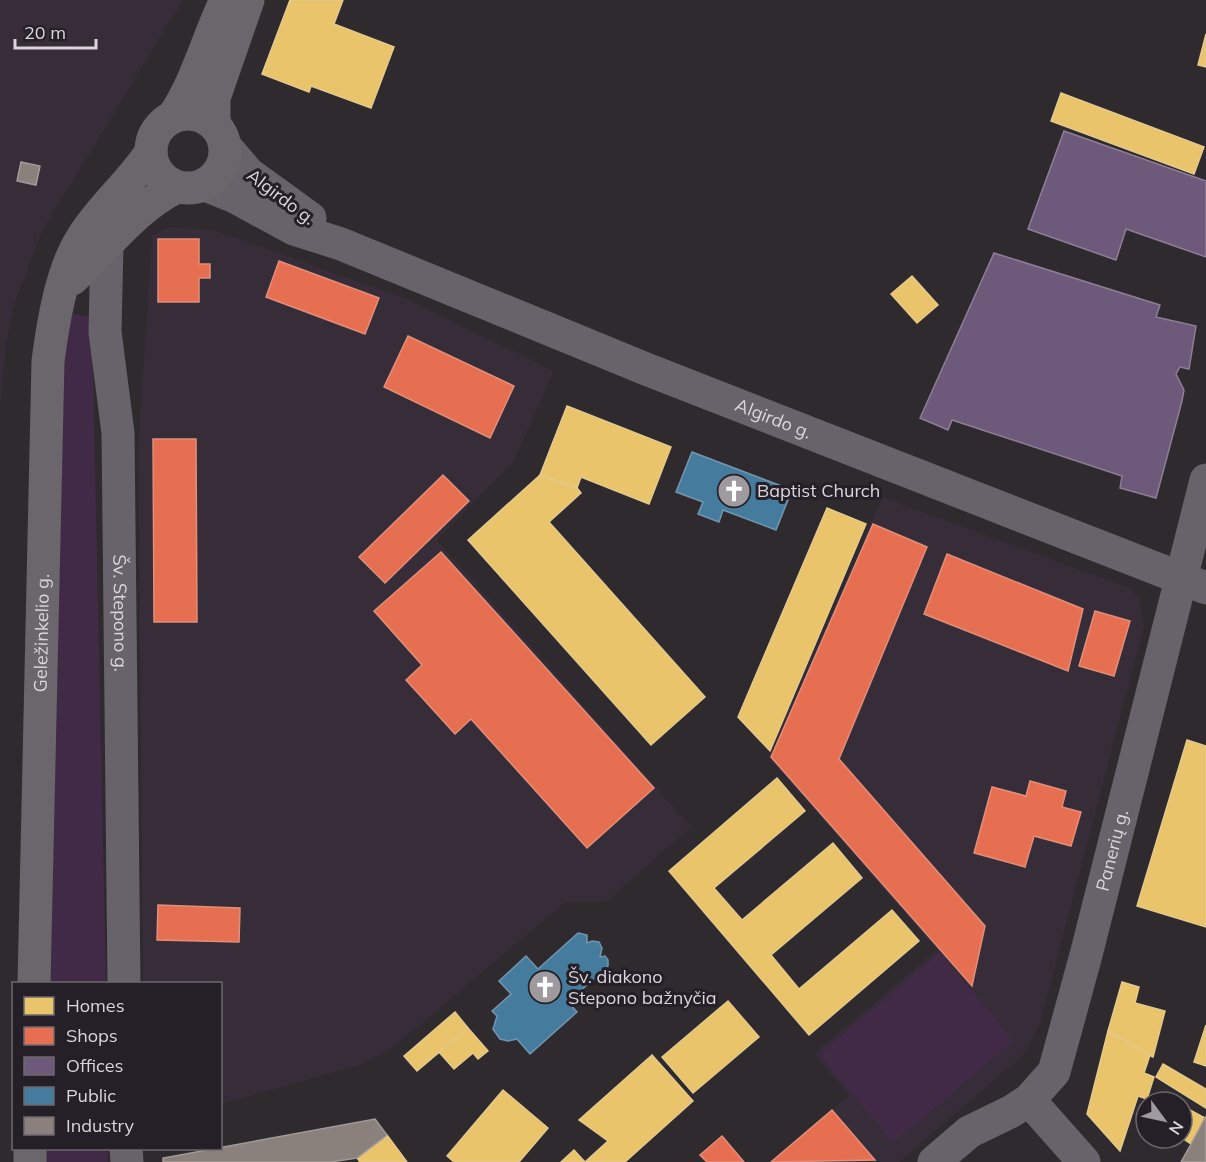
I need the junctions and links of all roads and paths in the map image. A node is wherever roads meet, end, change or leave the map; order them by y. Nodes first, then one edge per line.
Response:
1 (226, 0) edge
2 (248, 0) edge
3 (172, 117) junction
4 (220, 135) junction
5 (151, 152) junction
6 (191, 186) junction
7 (106, 244) junction
8 (341, 244) junction
9 (64, 286) junction
10 (1206, 480) edge
11 (1193, 583) edge
12 (34, 982) edge
13 (124, 982) edge
14 (1029, 1100) junction
15 (934, 1162) edge
16 (1084, 1162) edge

1 - 3 main road
2 - 4 main road
3 - 4 main road
3 - 5 main road
4 - 6 main road
4 - 8 street, Algirdo g.
5 - 6 main road
5 - 9 main road, Geležinkelio g.
6 - 7 main road, Geležinkelio g.
6 - 8 street, Algirdo g.
7 - 9 main road, Geležinkelio g.
7 - 13 street, Šv. Stepono g.
8 - 11 street, Algirdo g.
9 - 12 main road, Geležinkelio g.
10 - 11 street, Panerių g.
11 - 14 street, Panerių g.
14 - 15 street, Panerių g.
14 - 16 street

